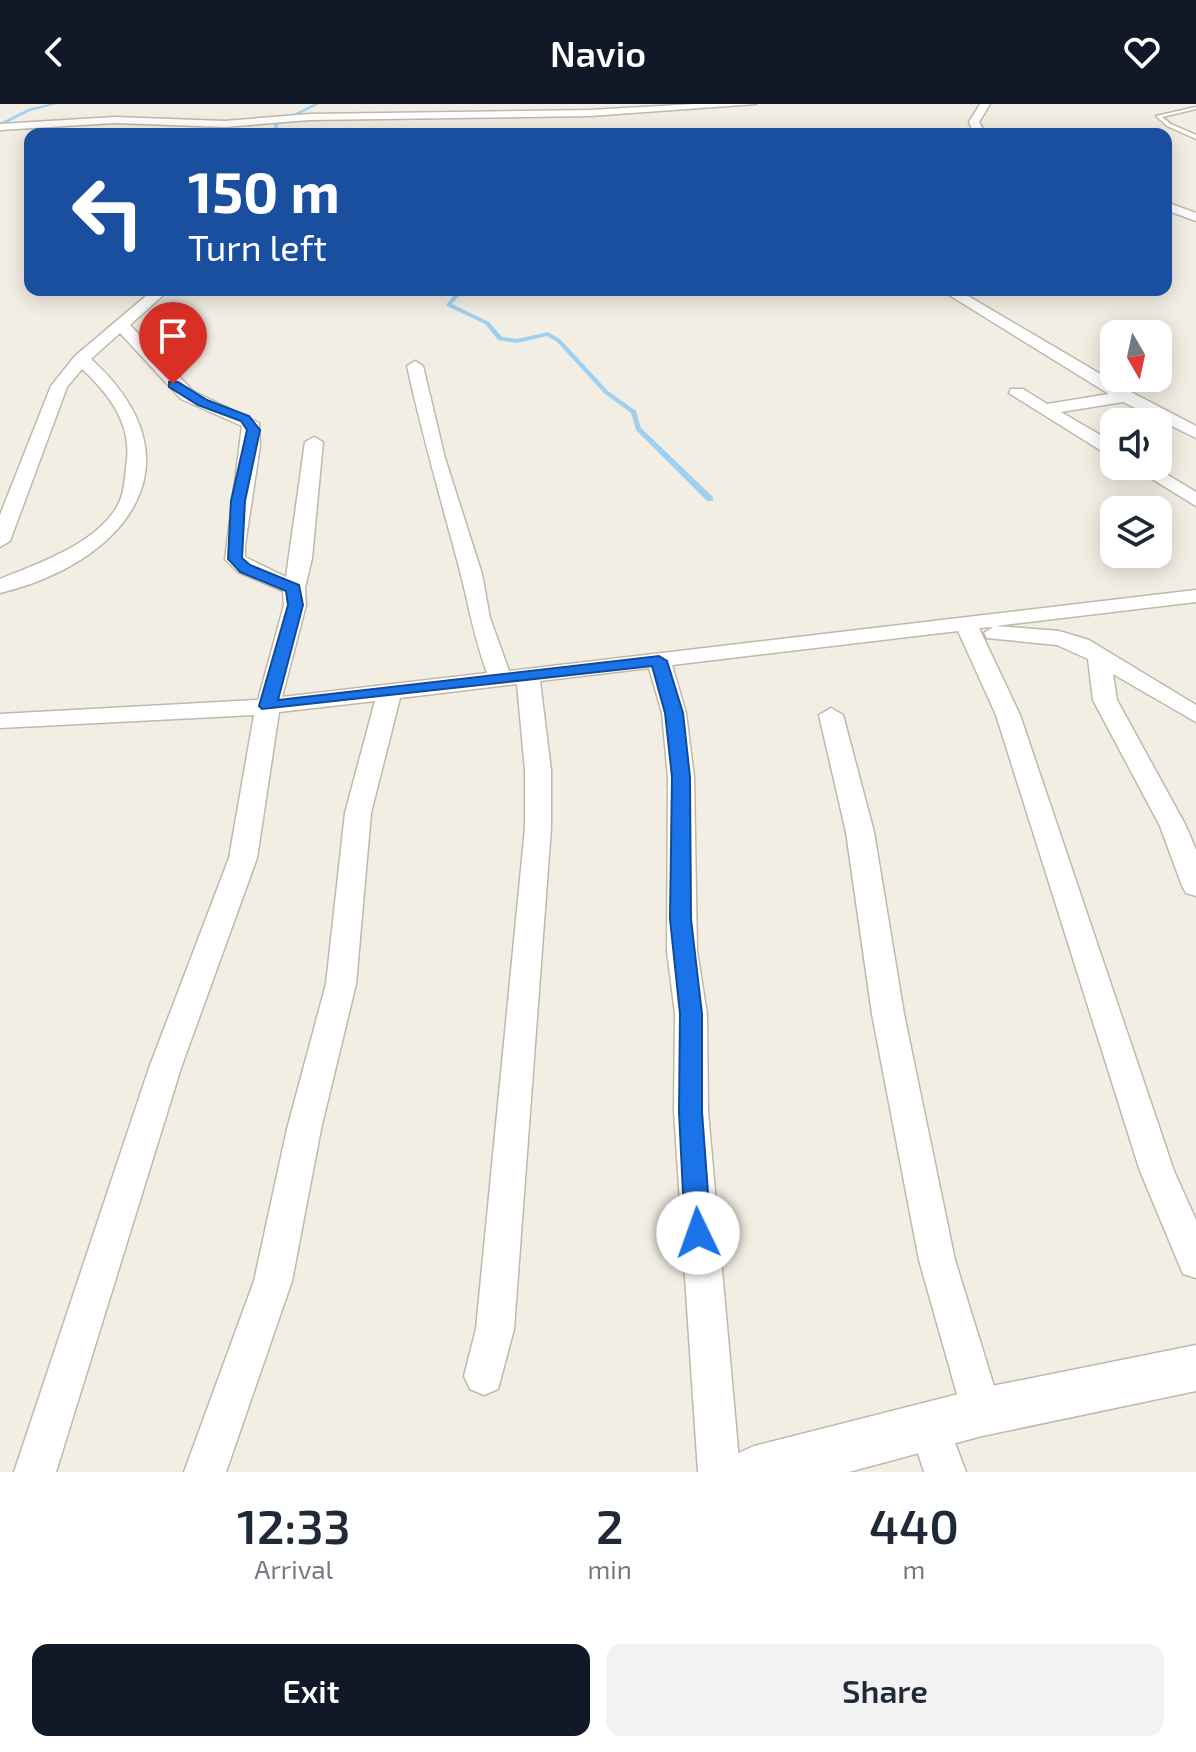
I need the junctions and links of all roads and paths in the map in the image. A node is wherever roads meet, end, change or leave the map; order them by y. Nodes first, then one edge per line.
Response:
1 (113, 104) edge
2 (343, 104) edge
3 (462, 104) edge
4 (751, 104) edge
5 (985, 104) edge
6 (592, 108) edge
7 (1196, 108) edge
8 (456, 116) junction
9 (325, 117) junction
10 (94, 121) junction
11 (263, 121) junction
12 (0, 127) edge
13 (261, 128) edge
14 (977, 128) edge
15 (1196, 137) edge
16 (1172, 208) edge
17 (1196, 217) edge
18 (155, 296) edge
19 (958, 296) edge
20 (121, 325) junction
21 (81, 359) junction
22 (415, 366) dead end
23 (1017, 393) dead end
24 (1125, 396) junction
25 (1047, 409) junction
26 (1196, 433) edge
27 (314, 442) dead end
28 (1100, 442) edge
29 (1163, 480) edge
30 (1196, 500) edge
31 (0, 541) edge
32 (0, 587) edge
33 (294, 588) junction
34 (1196, 596) edge
35 (969, 629) junction
36 (1099, 658) junction
37 (659, 661) junction
38 (514, 677) junction
39 (390, 690) junction
40 (268, 706) junction
41 (831, 715) dead end
42 (1196, 715) edge
43 (0, 721) edge
44 (1196, 886) edge
45 (1196, 1262) edge
46 (1196, 1368) edge
47 (484, 1376) dead end
48 (982, 1412) junction
49 (929, 1425) junction
50 (35, 1472) edge
51 (205, 1472) edge
52 (719, 1472) edge
53 (754, 1472) edge
54 (945, 1472) edge

1 - 10 street
2 - 9 street
3 - 8 street
4 - 6 street
5 - 14 street
6 - 8 street
7 - 15 lane
8 - 9 street
9 - 11 street
10 - 11 street
10 - 12 street
11 - 13 street
16 - 17 street
18 - 20 street
19 - 24 street
20 - 21 street
20 - 33 street
21 - 31 street
21 - 32 street
22 - 38 street
23 - 25 street
24 - 25 street
24 - 26 street
25 - 28 street
27 - 33 street
29 - 30 street
33 - 40 street
34 - 35 street
35 - 36 street
35 - 37 street
35 - 45 street
36 - 42 street
36 - 44 street
37 - 38 street
37 - 52 street
38 - 39 street
38 - 47 street
39 - 40 street
39 - 51 street
40 - 43 street
40 - 50 street
41 - 48 street
46 - 48 street
48 - 49 street
49 - 53 street
49 - 54 street

